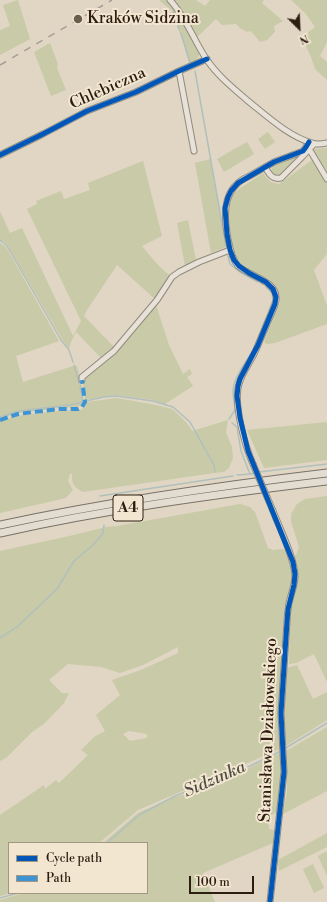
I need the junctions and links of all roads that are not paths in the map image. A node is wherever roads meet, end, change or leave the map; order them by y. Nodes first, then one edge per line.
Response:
1 (170, 0) edge
2 (206, 59) junction
3 (179, 70) junction
4 (311, 143) junction
5 (327, 143) edge
6 (307, 149) junction
7 (194, 151) dead end
8 (0, 155) edge
9 (265, 167) junction
10 (327, 179) edge
11 (230, 250) junction
12 (82, 380) dead end
13 (327, 473) edge
14 (327, 480) edge
15 (0, 525) edge
16 (0, 533) edge
17 (270, 902) edge

1 - 2 street
2 - 3 street, Chlebiczna
2 - 4 street
3 - 7 street
3 - 8 street, Chlebiczna
4 - 5 street
4 - 6 street
6 - 9 street, Stanisława Działowskiego
6 - 9 street
6 - 10 street
9 - 11 street, Stanisława Działowskiego
11 - 12 street
11 - 17 street, Stanisława Działowskiego, bridge
13 - 15 highway, A4
14 - 16 highway, A4

